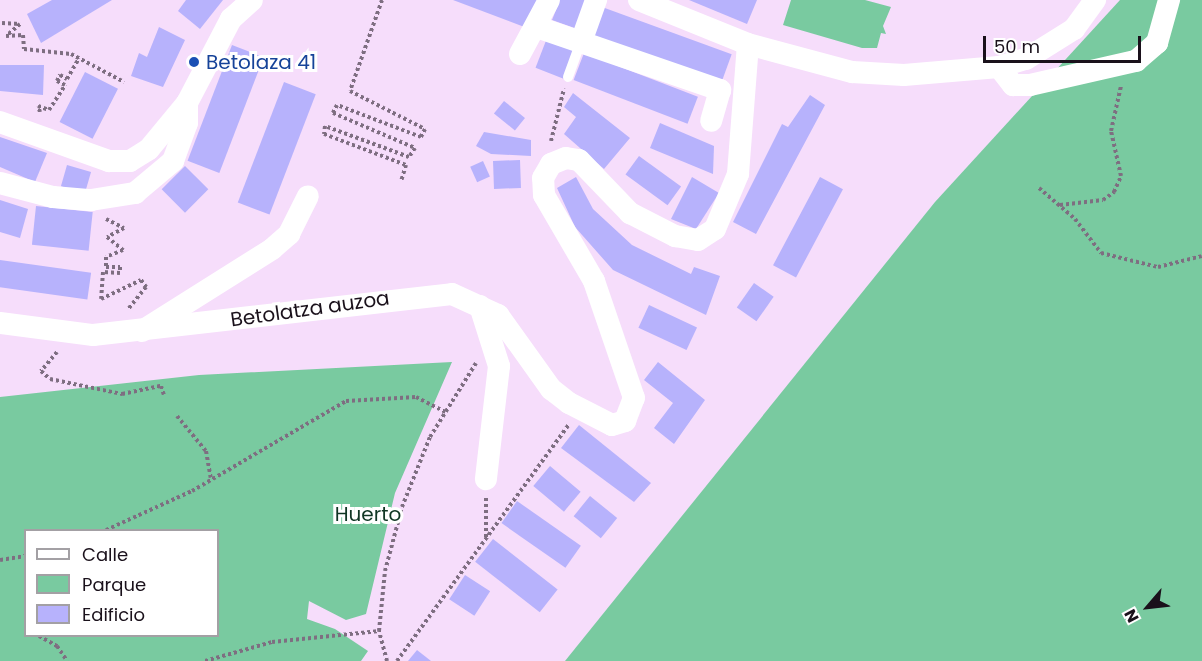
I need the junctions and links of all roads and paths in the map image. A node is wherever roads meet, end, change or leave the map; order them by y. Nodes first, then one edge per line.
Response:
1 (252, 0) edge
2 (382, 0) edge
3 (549, 0) edge
4 (596, 0) edge
5 (639, 0) edge
6 (1095, 0) edge
7 (1169, 0) edge
8 (671, 6) edge
9 (2, 23) dead end
10 (537, 27) junction
11 (581, 42) junction
12 (748, 44) junction
13 (520, 54) dead end
14 (80, 58) junction
15 (1130, 63) junction
16 (999, 67) junction
17 (568, 77) joint
18 (124, 82) dead end
19 (187, 103) junction
20 (33, 120) dead end
21 (711, 121) dead end
22 (0, 122) edge
23 (548, 139) dead end
24 (401, 181) dead end
25 (0, 183) edge
26 (1039, 188) dead end
27 (308, 196) dead end
28 (1059, 206) junction
29 (113, 216) dead end
30 (1202, 256) edge
31 (478, 302) junction
32 (0, 323) edge
33 (134, 324) junction
34 (59, 334) junction
35 (491, 334) junction
36 (164, 395) dead end
37 (580, 409) junction
38 (445, 412) junction
39 (177, 416) dead end
40 (210, 478) junction
41 (486, 479) joint
42 (110, 529) edge
43 (486, 538) junction
44 (24, 556) edge
45 (0, 561) edge
46 (379, 631) junction
47 (41, 637) edge
48 (67, 661) edge
49 (205, 661) edge
50 (387, 661) edge
51 (397, 661) edge

1 - 19 street
2 - 24 path
3 - 10 street
4 - 11 street
5 - 8 street
6 - 16 street
7 - 15 street
8 - 12 street
9 - 14 path
10 - 11 street
10 - 13 street
11 - 17 lane
11 - 21 street
12 - 16 street
12 - 37 street, Betolatza auzoa
14 - 18 path
14 - 20 path
15 - 16 street
15 - 28 path
17 - 23 path
19 - 22 street
19 - 25 street
26 - 28 path
27 - 33 street, Betolatza auzoa
28 - 30 path
29 - 33 path
31 - 33 street, Betolatza auzoa
31 - 35 street
31 - 37 street, Betolatza auzoa
32 - 34 street, Betolatza auzoa
33 - 34 street, Betolatza auzoa
34 - 36 path
35 - 38 path
35 - 41 street
37 - 43 path
38 - 40 path
38 - 46 path
39 - 40 path
40 - 42 path
41 - 43 path
43 - 51 path
44 - 45 path
46 - 49 path
46 - 50 path
47 - 48 path

